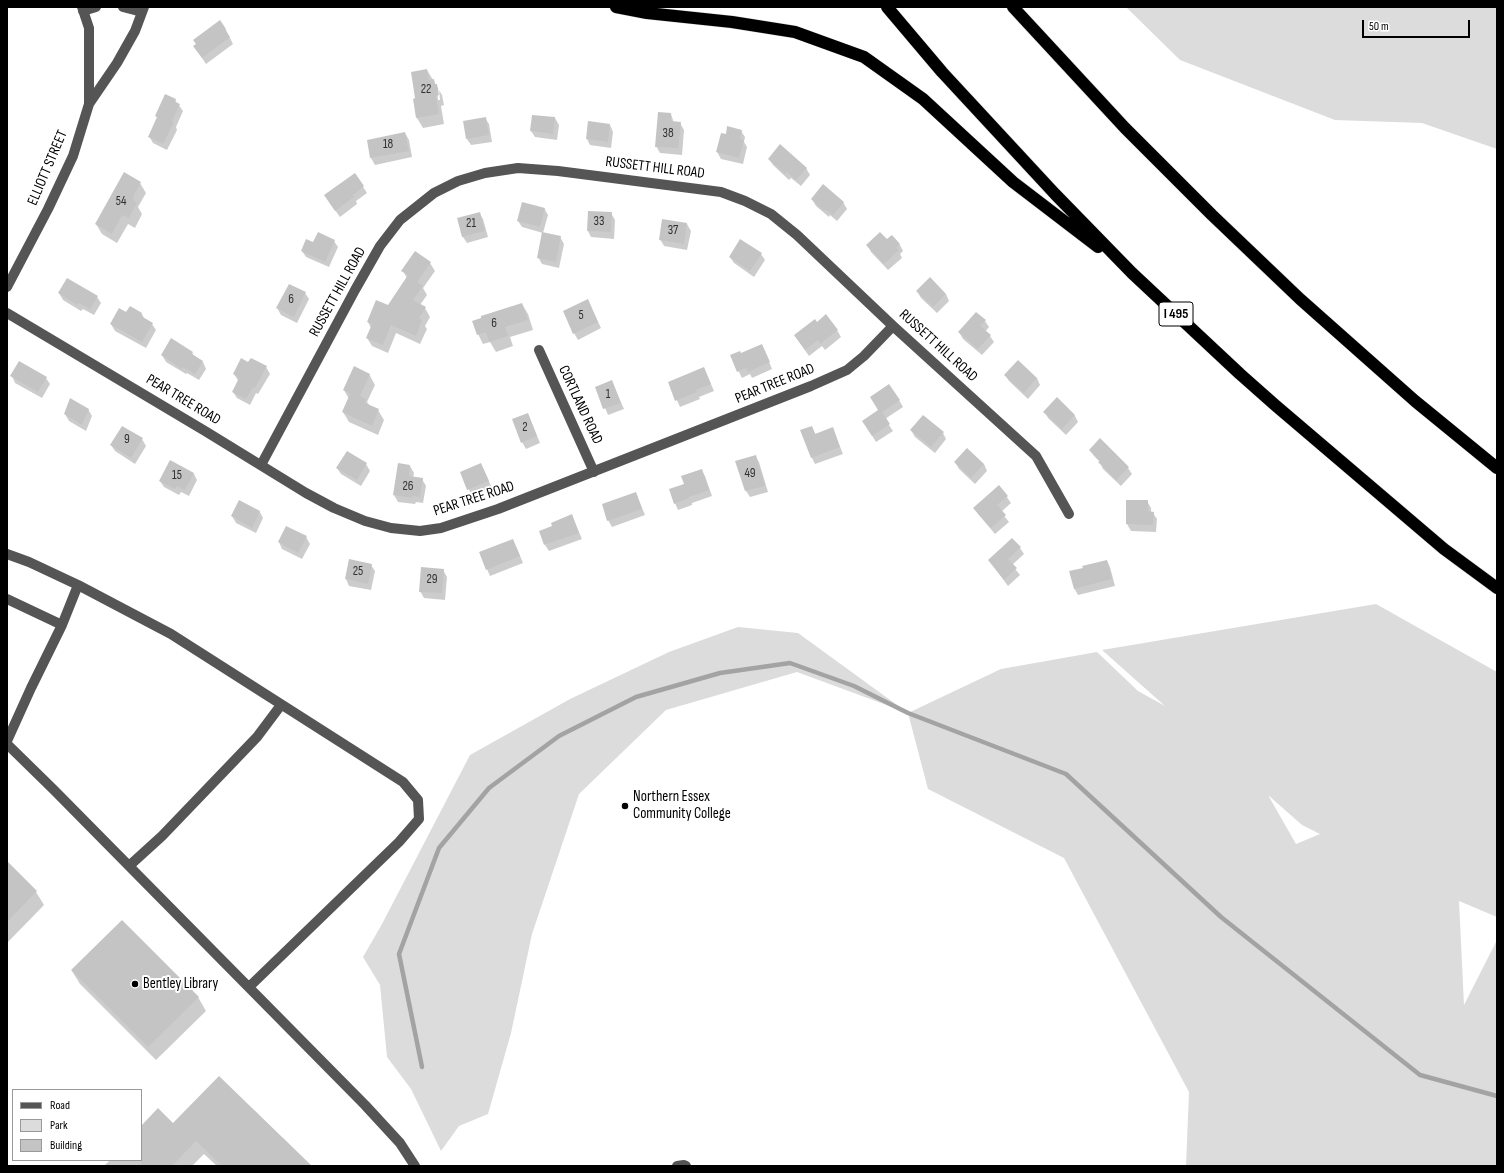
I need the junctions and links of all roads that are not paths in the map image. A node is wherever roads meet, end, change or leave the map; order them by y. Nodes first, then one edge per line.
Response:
1 (96, 7) edge
2 (124, 7) edge
3 (616, 7) edge
4 (887, 7) edge
5 (1013, 7) edge
6 (82, 9) edge
7 (143, 9) edge
8 (89, 104) junction
9 (1132, 273) junction
10 (7, 287) edge
11 (7, 313) edge
12 (894, 326) junction
13 (539, 350) dead end
14 (261, 465) junction
15 (1497, 468) edge
16 (594, 472) junction
17 (1069, 514) dead end
18 (7, 554) edge
19 (78, 585) junction
20 (1497, 588) edge
21 (7, 599) edge
22 (62, 625) junction
23 (281, 705) junction
24 (7, 741) edge
25 (7, 744) edge
26 (129, 866) junction
27 (249, 987) junction
28 (415, 1166) edge
29 (677, 1166) edge
30 (686, 1166) edge

1 - 6 street
2 - 7 street
3 - 9 highway
4 - 9 highway, I 495
5 - 15 highway
6 - 8 street, ELLIOTT STREET
7 - 8 street
8 - 10 street, ELLIOTT STREET
9 - 20 highway, I 495
11 - 14 street, PEAR TREE ROAD
12 - 14 street, RUSSETT HILL ROAD
12 - 16 street, PEAR TREE ROAD
12 - 17 street, RUSSETT HILL ROAD
13 - 16 street, CORTLAND ROAD
14 - 16 street, PEAR TREE ROAD
18 - 19 street
19 - 22 street
19 - 23 street
21 - 22 street
22 - 24 street
23 - 26 street
23 - 27 street
25 - 26 street
26 - 27 street
27 - 28 street
29 - 30 street

